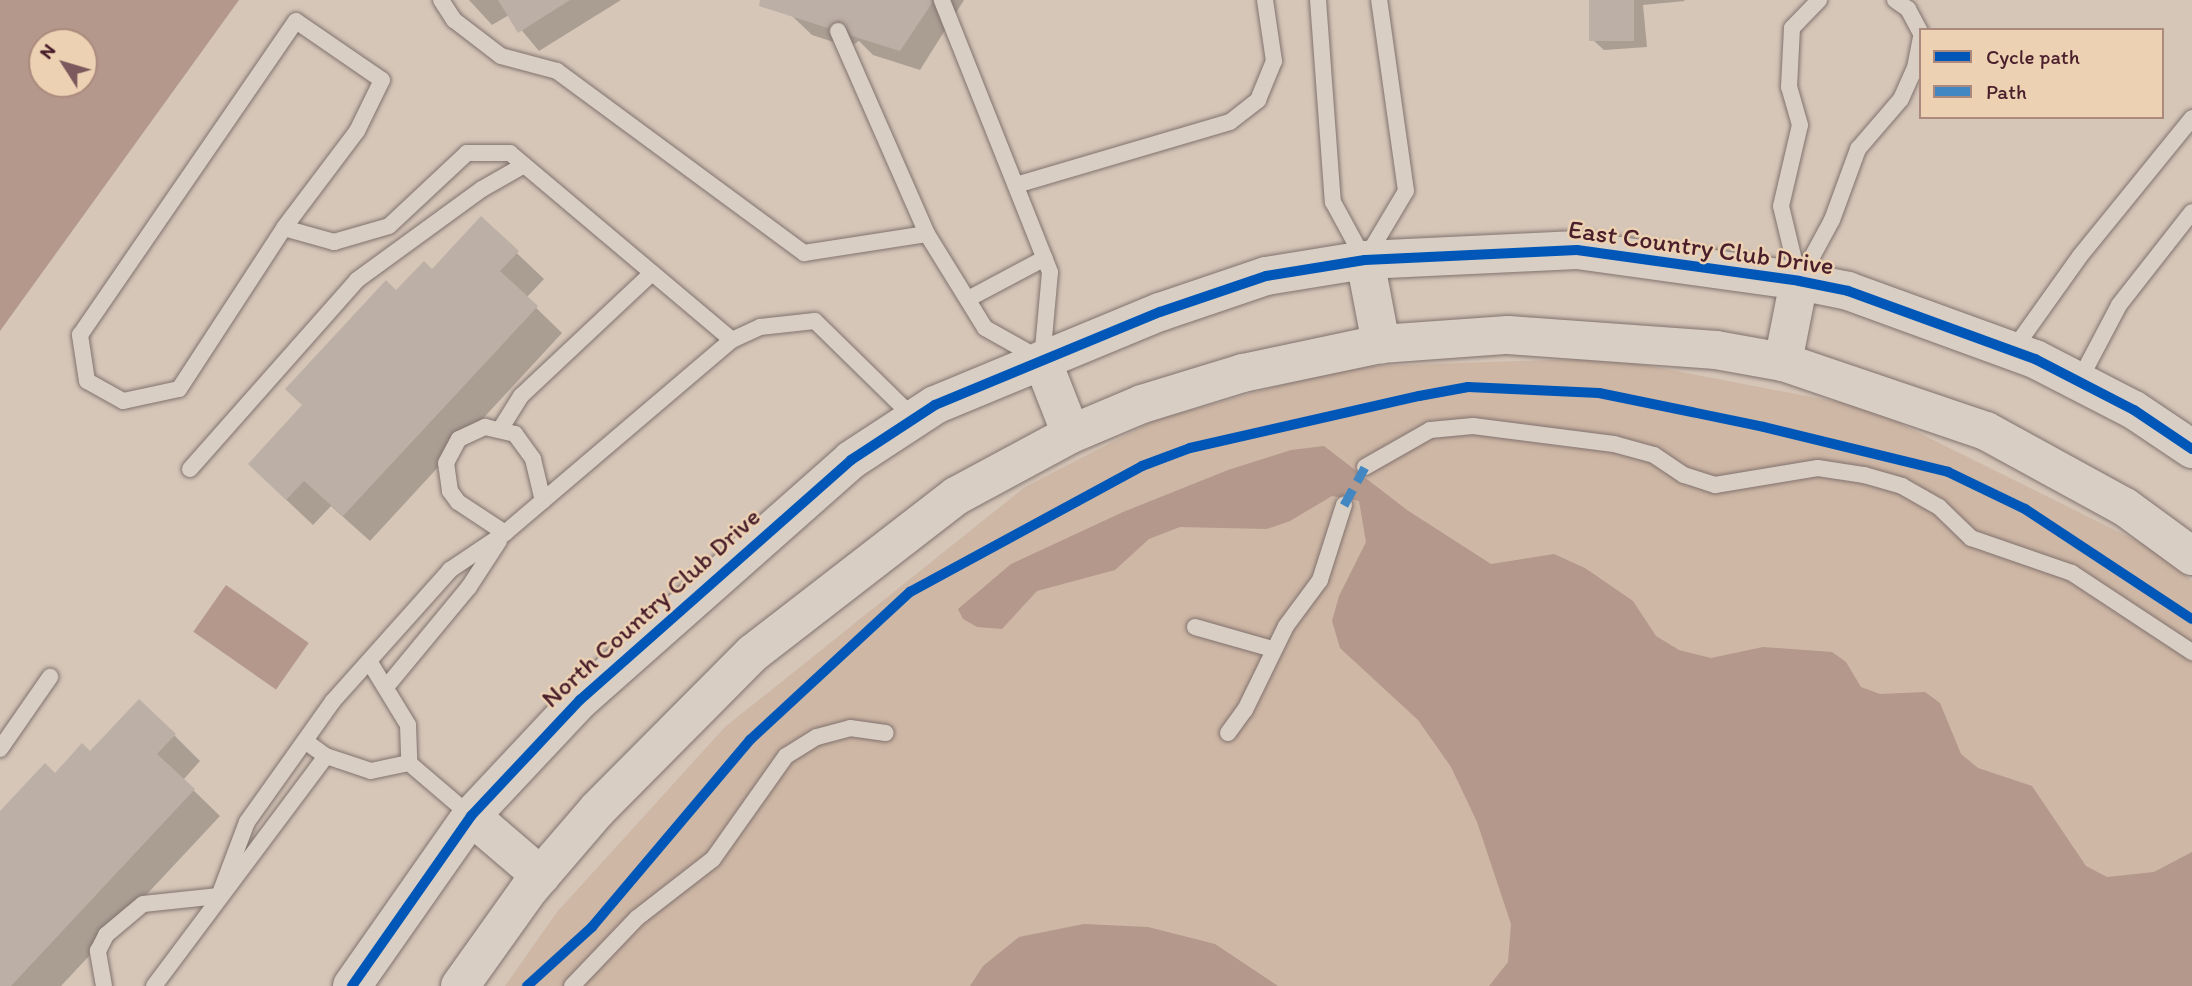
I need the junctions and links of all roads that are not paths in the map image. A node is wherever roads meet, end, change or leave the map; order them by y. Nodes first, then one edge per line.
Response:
1 (441, 0) edge
2 (942, 0) edge
3 (1265, 0) edge
4 (1318, 0) edge
5 (1379, 0) edge
6 (1819, 0) edge
7 (1895, 0) edge
8 (838, 31) dead end
9 (1919, 31) edge
10 (1919, 46) edge
11 (2192, 118) edge
12 (524, 165) junction
13 (1016, 184) junction
14 (2192, 212) edge
15 (284, 228) junction
16 (927, 234) junction
17 (1045, 258) junction
18 (1364, 260) junction
19 (652, 273) junction
20 (1799, 281) junction
21 (968, 299) junction
22 (732, 340) junction
23 (1381, 344) junction
24 (2013, 350) junction
25 (1050, 357) junction
26 (1783, 362) junction
27 (2079, 382) junction
28 (914, 418) junction
29 (501, 428) junction
30 (1072, 434) junction
31 (2192, 449) edge
32 (1365, 467) dead end
33 (190, 469) dead end
34 (543, 501) junction
35 (1344, 505) dead end
36 (505, 533) junction
37 (2192, 556) edge
38 (1195, 627) dead end
39 (1272, 649) junction
40 (2192, 652) edge
41 (369, 661) junction
42 (50, 677) dead end
43 (387, 686) junction
44 (886, 733) dead end
45 (1228, 733) dead end
46 (305, 741) junction
47 (0, 749) edge
48 (326, 756) junction
49 (409, 763) junction
50 (471, 816) junction
51 (541, 876) junction
52 (219, 897) junction
53 (104, 986) edge
54 (153, 986) edge
55 (352, 986) edge
56 (460, 986) edge
57 (572, 986) edge

1 - 16 lane
2 - 13 lane
3 - 13 lane
4 - 18 lane
5 - 18 lane
6 - 20 lane
7 - 9 lane
8 - 16 lane
10 - 20 lane
11 - 24 lane
12 - 15 lane
12 - 19 lane
12 - 33 lane
13 - 17 lane
14 - 27 lane
15 - 15 lane
16 - 21 lane
17 - 21 lane
17 - 25 lane
18 - 20 street, East Country Club Drive
18 - 23 street
18 - 25 street, East Country Club Drive
19 - 22 lane
19 - 29 lane
20 - 24 street, East Country Club Drive
20 - 26 street
21 - 25 lane
22 - 28 lane
22 - 34 lane
23 - 26 street
23 - 30 street
24 - 27 street, East Country Club Drive
25 - 28 street, North Country Club Drive
25 - 30 street
26 - 37 street
27 - 31 street, East Country Club Drive
28 - 50 street, North Country Club Drive
29 - 34 lane
29 - 36 lane
30 - 51 street
32 - 40 lane
34 - 36 lane
35 - 39 lane
36 - 41 lane
36 - 43 lane
38 - 39 lane
39 - 45 lane
41 - 43 lane
41 - 46 lane
42 - 47 lane
43 - 49 lane
44 - 57 lane
46 - 48 lane
46 - 52 lane
48 - 49 lane
48 - 52 lane
49 - 50 lane
50 - 51 street
50 - 55 street, North Country Club Drive
51 - 56 street
52 - 53 lane
52 - 54 lane

